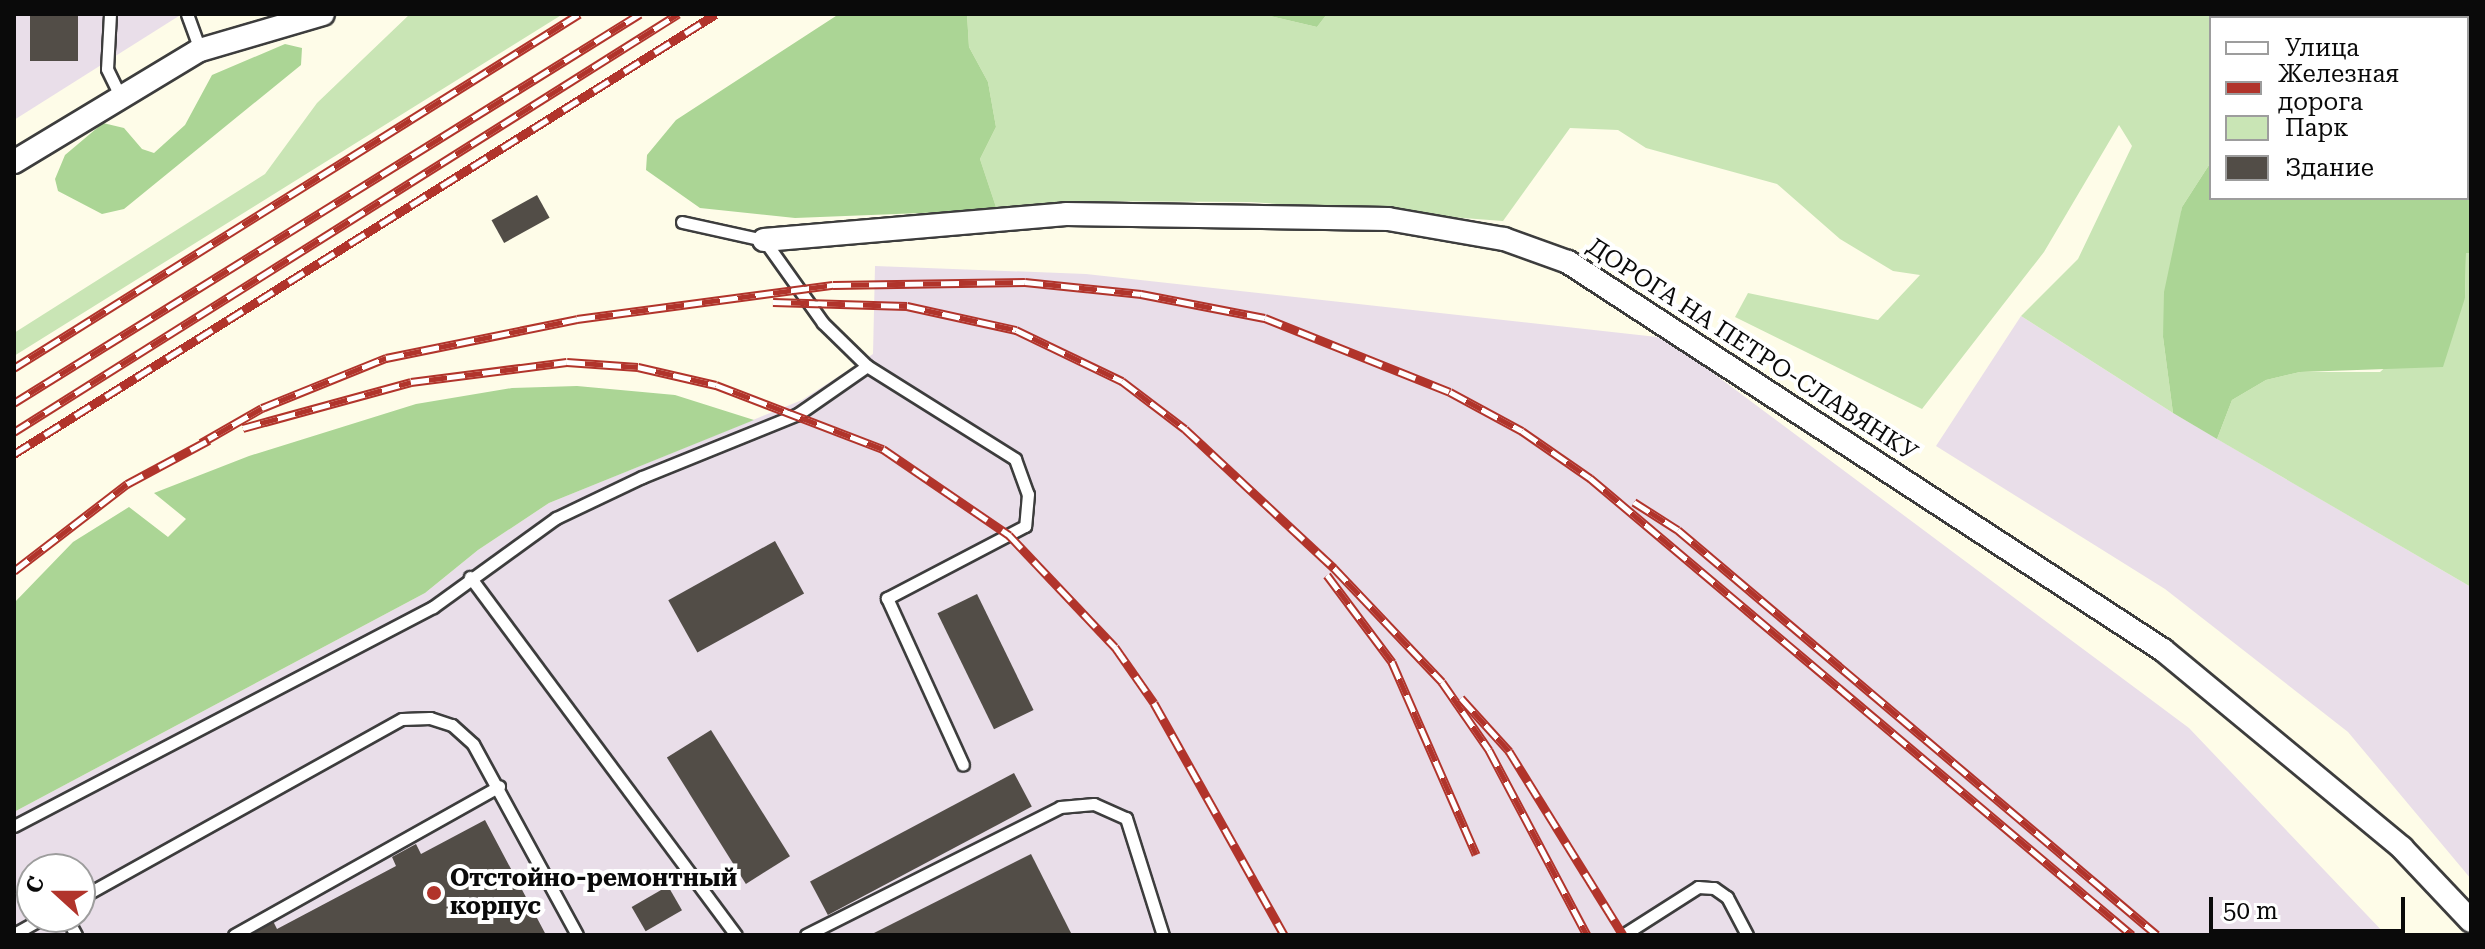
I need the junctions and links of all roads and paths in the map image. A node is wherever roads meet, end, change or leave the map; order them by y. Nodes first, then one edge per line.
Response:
1 (110, 14) edge
2 (187, 14) edge
3 (323, 14) edge
4 (200, 50) junction
5 (120, 96) junction
6 (14, 162) edge
7 (682, 222) dead end
8 (764, 240) junction
9 (867, 366) junction
10 (470, 577) junction
11 (963, 765) dead end
12 (499, 786) junction
13 (14, 826) edge
14 (96, 889) edge
15 (2471, 921) edge
16 (234, 935) edge
17 (577, 935) edge
18 (736, 935) edge
19 (806, 935) edge
20 (1163, 935) edge
21 (1623, 935) edge
22 (1747, 935) edge

1 - 5 lane
2 - 4 lane
3 - 4 street
4 - 5 street
5 - 6 street
7 - 8 lane
8 - 9 lane
8 - 15 street, ДОРОГА НА ПЕТРО-СЛАВЯНКУ
9 - 10 lane
9 - 11 lane
10 - 13 lane
10 - 18 lane
12 - 14 lane
12 - 16 lane
12 - 17 lane
19 - 20 lane
21 - 22 lane

